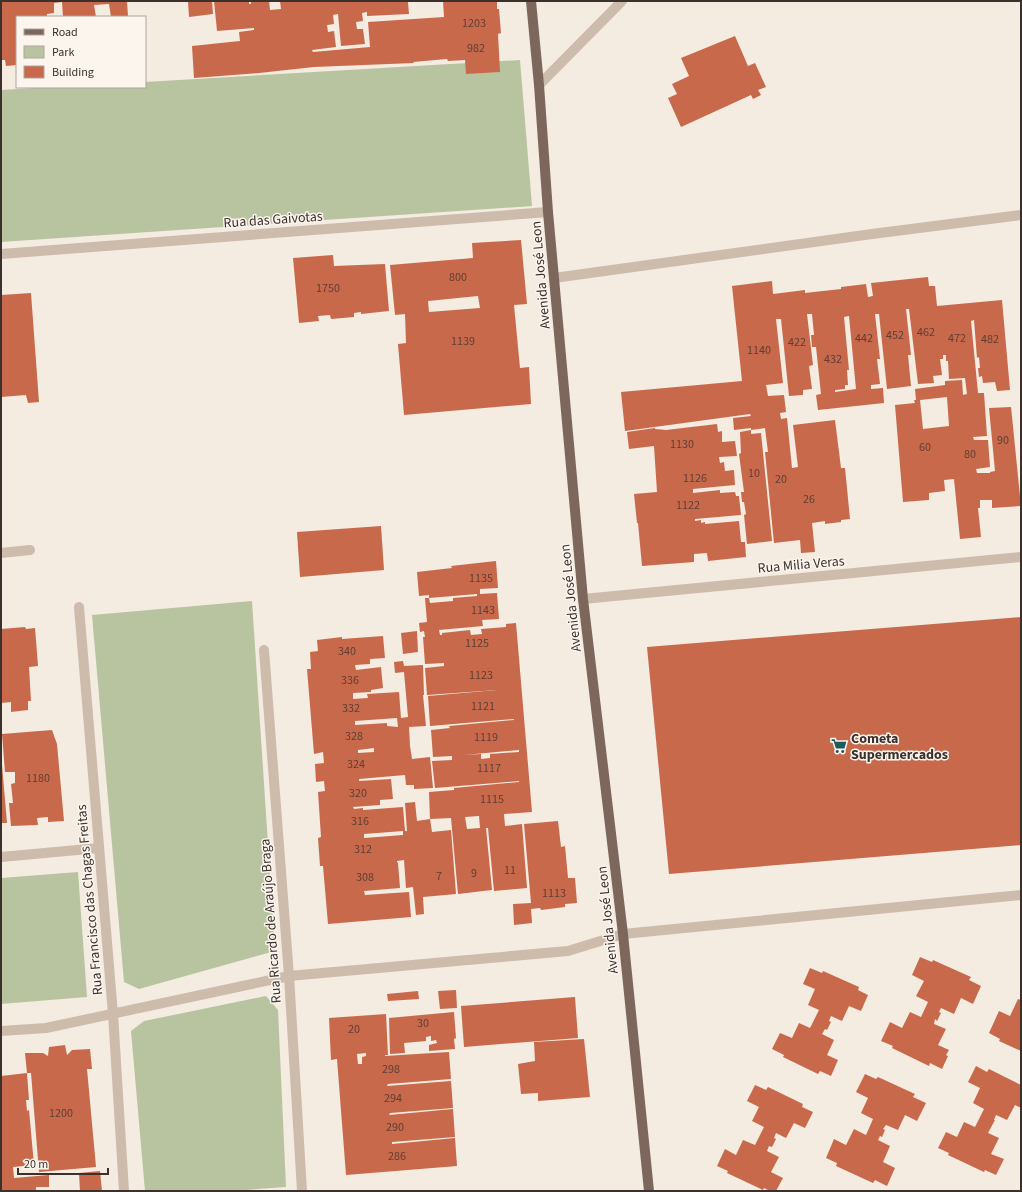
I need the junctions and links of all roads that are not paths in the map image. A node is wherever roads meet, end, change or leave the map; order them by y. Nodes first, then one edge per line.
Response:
1 (531, 1) edge
2 (622, 1) edge
3 (539, 85) junction
4 (548, 212) junction
5 (1021, 215) edge
6 (1, 254) edge
7 (554, 278) junction
8 (30, 550) dead end
9 (1, 553) edge
10 (1021, 557) edge
11 (583, 599) junction
12 (79, 607) dead end
13 (264, 650) dead end
14 (99, 848) junction
15 (1, 857) edge
16 (1021, 895) edge
17 (623, 934) junction
18 (289, 976) junction
19 (112, 1014) junction
20 (1, 1031) edge
21 (124, 1191) edge
22 (302, 1191) edge
23 (649, 1191) edge

1 - 3 main road, Avenida José Leon
2 - 3 street
3 - 4 main road, Avenida José Leon
4 - 6 street, Rua das Gaivotas
4 - 7 main road, Avenida José Leon
5 - 7 street
7 - 11 main road, Avenida José Leon
8 - 9 street
10 - 11 street, Rua Milia Veras
11 - 17 main road, Avenida José Leon
12 - 14 street, Rua Francisco das Chagas Freitas
13 - 18 street, Rua Ricardo de Araújo Braga
14 - 15 street
14 - 19 street, Rua Francisco das Chagas Freitas
16 - 17 street
17 - 18 street
17 - 23 main road, Avenida José Leon
18 - 19 street
18 - 22 street, Rua Ricardo de Araújo Braga
19 - 20 street
19 - 21 street, Rua Francisco das Chagas Freitas

